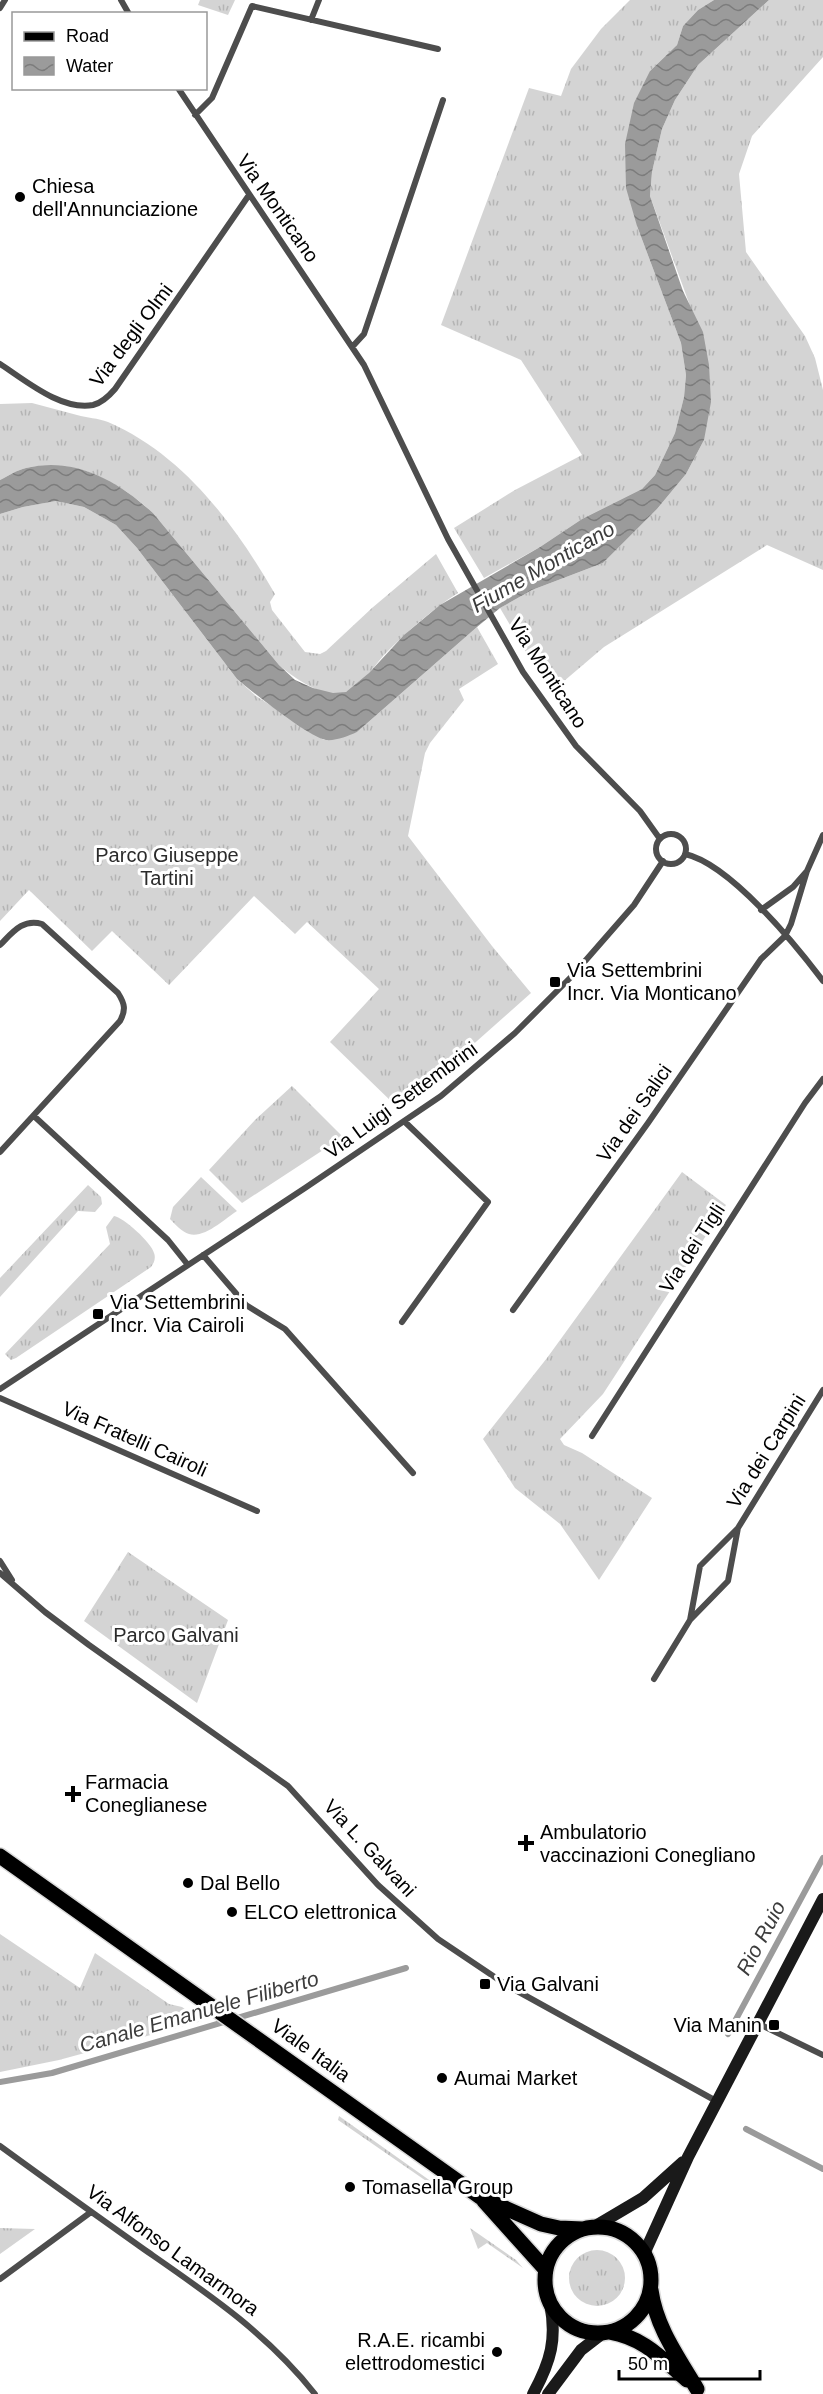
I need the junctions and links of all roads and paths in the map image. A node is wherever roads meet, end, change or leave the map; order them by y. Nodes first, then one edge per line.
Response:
1 (5, 0) edge
2 (319, 0) edge
3 (0, 8) edge
4 (311, 20) junction
5 (438, 49) dead end
6 (179, 90) edge
7 (443, 100) dead end
8 (195, 115) junction
9 (249, 195) junction
10 (353, 346) junction
11 (0, 364) edge
12 (823, 835) edge
13 (660, 839) junction
14 (685, 854) junction
15 (663, 861) junction
16 (807, 871) junction
17 (761, 910) junction
18 (784, 936) junction
19 (0, 945) edge
20 (823, 981) edge
21 (823, 1079) edge
22 (35, 1117) junction
23 (405, 1122) junction
24 (0, 1152) edge
25 (203, 1255) junction
26 (188, 1265) junction
27 (513, 1310) dead end
28 (402, 1322) dead end
29 (0, 1389) edge
30 (823, 1390) edge
31 (0, 1398) edge
32 (591, 1436) dead end
33 (413, 1473) dead end
34 (256, 1511) dead end
35 (738, 1528) junction
36 (0, 1561) edge
37 (0, 1572) edge
38 (17, 1588) junction
39 (690, 1620) junction
40 (654, 1679) dead end
41 (0, 1856) edge
42 (823, 1899) edge
43 (759, 2024) junction
44 (823, 2055) edge
45 (718, 2102) junction
46 (0, 2146) edge
47 (688, 2157) junction
48 (480, 2197) junction
49 (91, 2212) junction
50 (588, 2228) junction
51 (644, 2254) junction
52 (546, 2270) junction
53 (0, 2279) edge
54 (651, 2284) junction
55 (550, 2303) junction
56 (606, 2332) junction
57 (700, 2392) edge
58 (315, 2394) edge
59 (533, 2394) edge
60 (548, 2394) edge

1 - 3 street
2 - 4 street
4 - 5 street
4 - 8 street
6 - 8 street, Via Monticano
7 - 10 street
8 - 9 street, Via Monticano
9 - 10 street, Via Monticano
9 - 11 street, Via degli Olmi
10 - 13 street, Via Monticano
12 - 16 street
13 - 14 street
13 - 15 street
14 - 15 street
14 - 17 street
15 - 23 street, Via Luigi Settembrini
16 - 17 street
16 - 18 street, Via dei Salici
17 - 18 street
18 - 20 street
18 - 27 street, Via dei Salici
19 - 22 street
21 - 32 street, Via dei Tigli
22 - 24 street
22 - 26 street
23 - 25 street, Via Luigi Settembrini
23 - 28 street
25 - 26 street, Via Luigi Settembrini
25 - 33 street
26 - 29 street, Via Luigi Settembrini
30 - 35 street, Via dei Carpini
31 - 34 street, Via Fratelli Cairoli
35 - 39 street, Via dei Carpini
35 - 39 street, Via dei Carpini
36 - 38 street
37 - 38 street
38 - 45 street, Via L. Galvani
39 - 40 street, Via dei Carpini
41 - 48 main road, Viale Italia
42 - 43 main road
43 - 44 street
43 - 45 main road
45 - 47 main road
46 - 49 street, Via Alfonso Lamarmora
47 - 50 main road
47 - 51 main road
48 - 50 main road, Viale Italia
48 - 52 main road, Viale Italia
49 - 53 street
49 - 58 street, Via Alfonso Lamarmora
50 - 51 main road
50 - 52 main road
51 - 54 main road
52 - 55 main road
54 - 56 main road
54 - 57 main road
55 - 56 main road
55 - 59 main road
56 - 57 main road
56 - 60 main road

